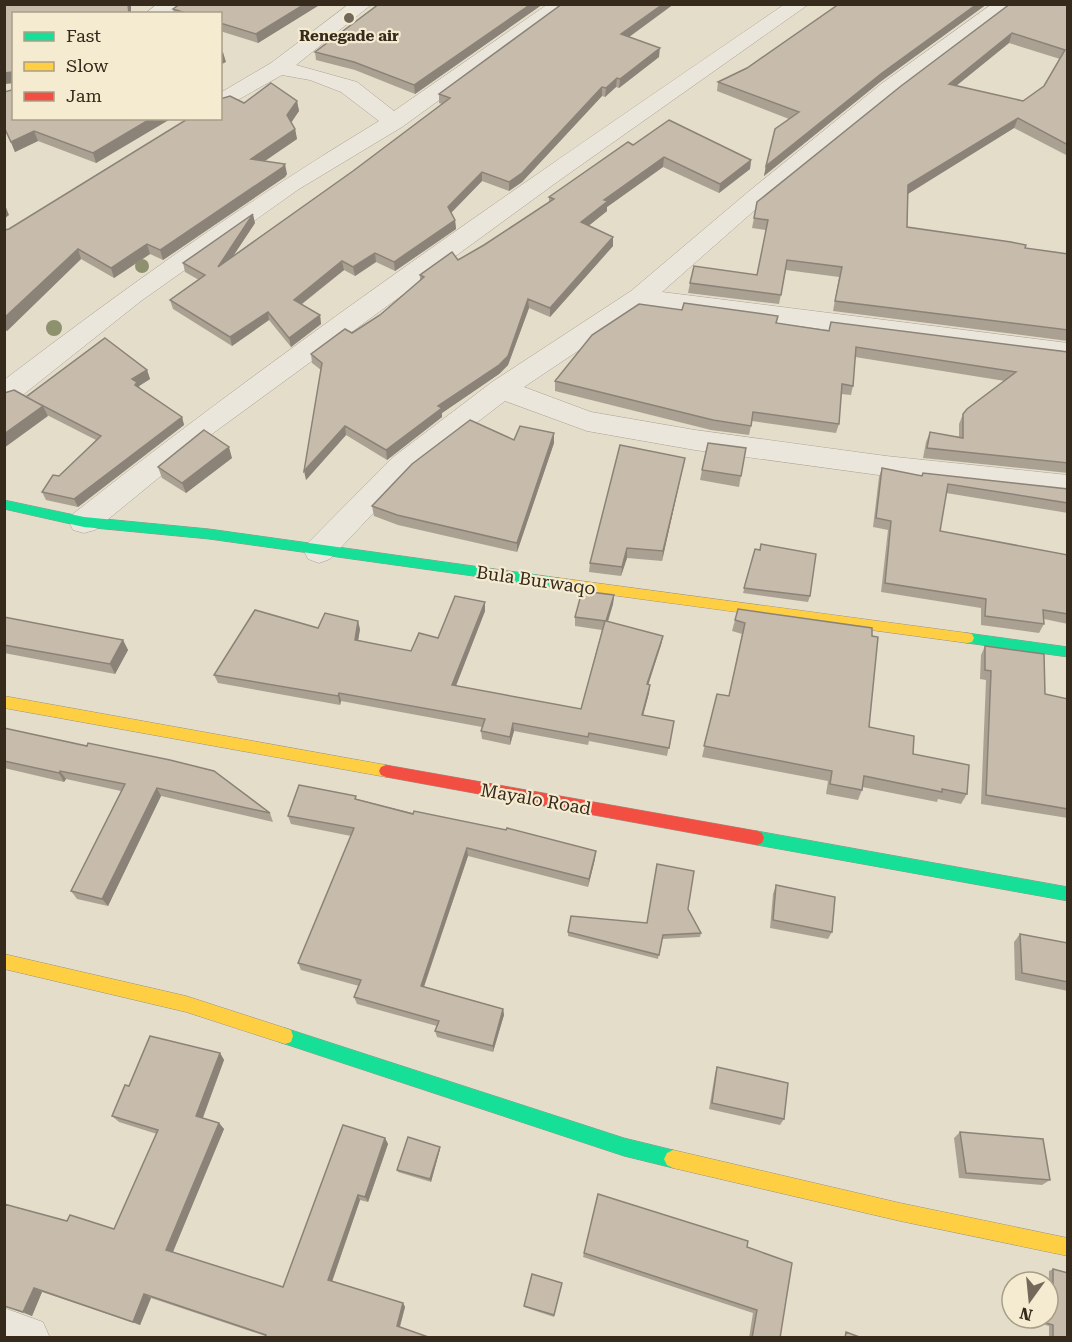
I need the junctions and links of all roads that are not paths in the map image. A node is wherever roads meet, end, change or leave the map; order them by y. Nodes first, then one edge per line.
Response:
1 (172, 4) edge
2 (362, 4) edge
3 (562, 4) edge
4 (799, 4) edge
5 (1006, 4) edge
6 (158, 12) edge
7 (279, 68) junction
8 (222, 102) edge
9 (394, 122) junction
10 (640, 297) junction
11 (1068, 352) edge
12 (502, 389) junction
13 (4, 395) edge
14 (1068, 486) edge
15 (4, 504) edge
16 (84, 522) junction
17 (319, 551) junction
18 (1068, 652) edge
19 (4, 702) edge
20 (1068, 894) edge
21 (4, 961) edge
22 (1068, 1246) edge
23 (4, 1331) edge
24 (27, 1338) edge

1 - 6 street
2 - 7 street
3 - 9 street
4 - 16 street
5 - 10 street
7 - 8 street
7 - 9 street
9 - 13 street
10 - 11 street
10 - 12 street
12 - 14 street
12 - 17 street
15 - 16 street, Bula Burwaqo
16 - 17 street, Bula Burwaqo
17 - 18 street, Bula Burwaqo
19 - 20 street, Mayalo Road
21 - 22 street
23 - 24 street

